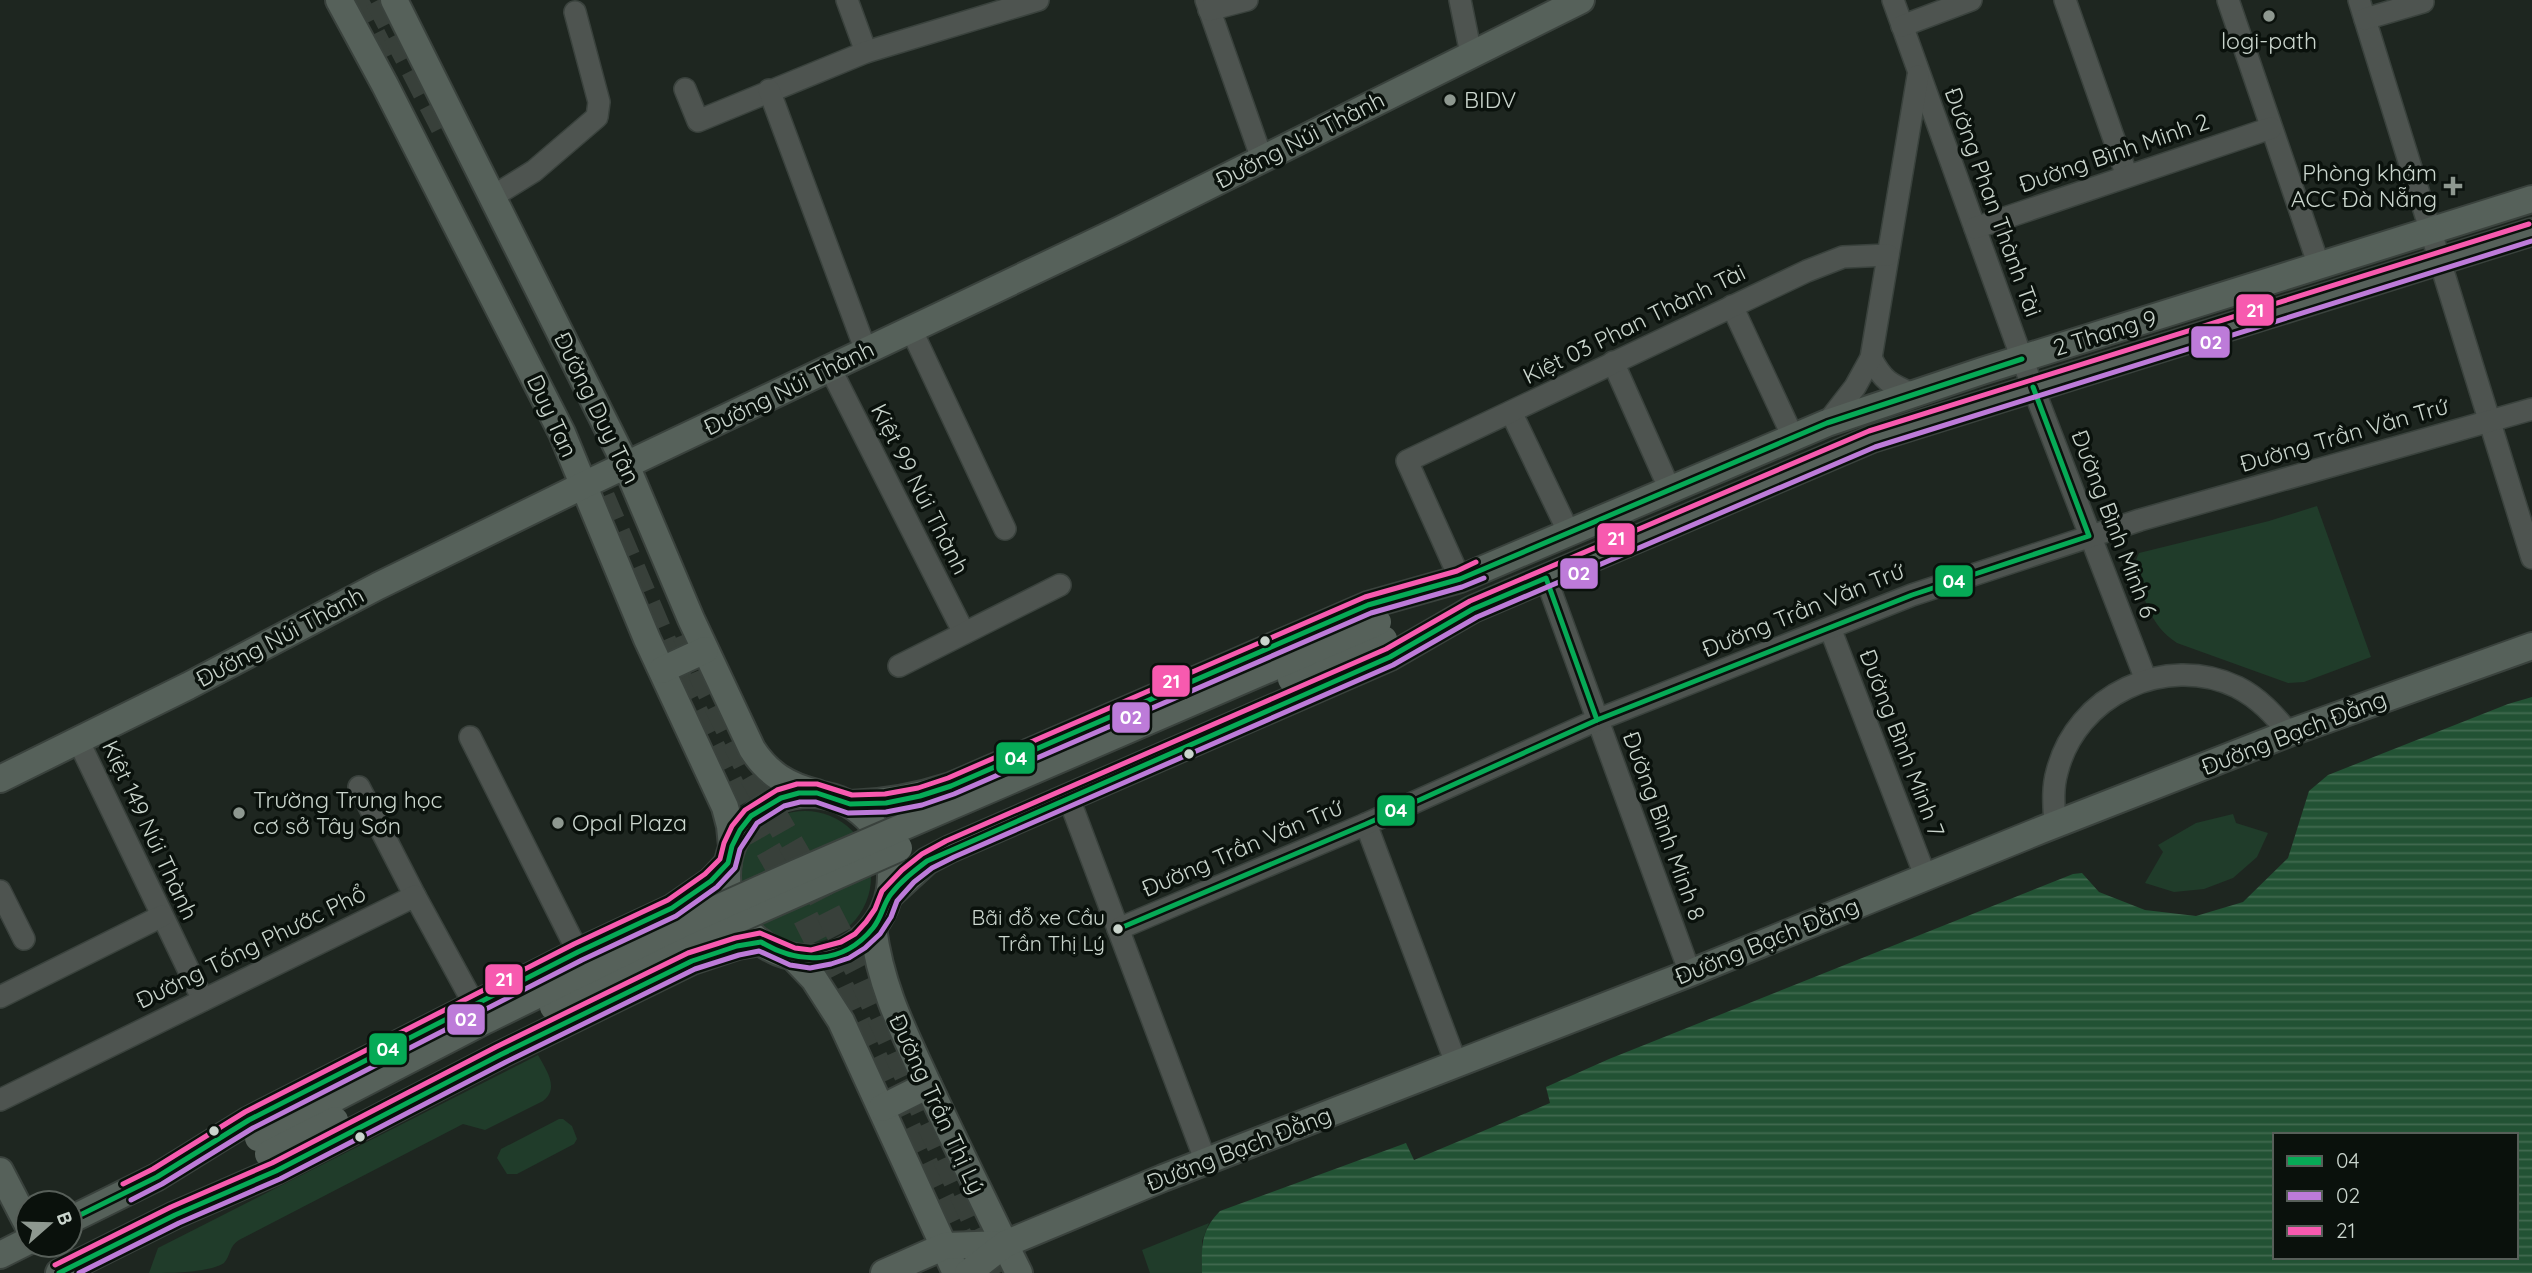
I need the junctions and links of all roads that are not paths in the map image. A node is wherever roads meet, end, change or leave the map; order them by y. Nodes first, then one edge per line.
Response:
1 (340, 0) edge
2 (394, 0) edge
3 (846, 0) edge
4 (1038, 0) edge
5 (1247, 0) edge
6 (1460, 0) edge
7 (1581, 0) edge
8 (1893, 0) edge
9 (1971, 0) edge
10 (2066, 0) edge
11 (2228, 0) edge
12 (2423, 2) dead end
13 (1207, 5) edge
14 (2362, 10) edge
15 (575, 12) dead end
16 (1902, 26) junction
17 (866, 52) junction
18 (1471, 54) junction
19 (1918, 74) junction
20 (684, 89) dead end
21 (769, 90) junction
22 (2271, 128) junction
23 (460, 133) junction
24 (420, 154) junction
25 (1262, 159) junction
26 (2127, 176) junction
27 (492, 197) junction
28 (2532, 199) edge
29 (1975, 228) junction
30 (2431, 232) junction
31 (2532, 232) edge
32 (1888, 255) junction
33 (2440, 262) junction
34 (2319, 266) junction
35 (1732, 306) junction
36 (911, 329) junction
37 (866, 351) junction
38 (1871, 358) junction
39 (2022, 359) junction
40 (1613, 362) junction
41 (830, 368) junction
42 (2033, 387) junction
43 (1913, 394) junction
44 (2532, 409) edge
45 (1511, 412) junction
46 (2490, 422) junction
47 (1827, 423) junction
48 (1793, 437) junction
49 (626, 465) junction
50 (584, 485) junction
51 (1670, 491) junction
52 (1005, 529) dead end
53 (1569, 533) junction
54 (2089, 536) junction
55 (2532, 558) edge
56 (1546, 578) junction
57 (1460, 579) junction
58 (1060, 585) dead end
59 (1473, 609) junction
60 (1830, 628) junction
61 (1381, 630) junction
62 (964, 633) junction
63 (2532, 646) edge
64 (705, 649) junction
65 (899, 666) dead end
66 (662, 670) junction
67 (2146, 680) junction
68 (1597, 720) junction
69 (2289, 733) junction
70 (470, 737) dead end
71 (78, 740) junction
72 (0, 779) edge
73 (359, 787) dead end
74 (817, 793) junction
75 (1069, 796) junction
76 (850, 804) junction
77 (1366, 824) junction
78 (2055, 825) junction
79 (730, 855) junction
80 (1926, 878) junction
81 (0, 891) edge
82 (415, 896) junction
83 (889, 896) junction
84 (162, 916) junction
85 (873, 928) junction
86 (1118, 929) junction
87 (24, 939) dead end
88 (761, 942) junction
89 (578, 952) junction
90 (793, 957) junction
91 (1690, 973) junction
92 (0, 997) edge
93 (203, 1000) junction
94 (474, 1004) junction
95 (1456, 1063) junction
96 (928, 1084) junction
97 (0, 1100) edge
98 (882, 1108) junction
99 (263, 1146) junction
100 (1206, 1162) junction
101 (0, 1171) edge
102 (157, 1177) junction
103 (14, 1198) edge
104 (84, 1213) edge
105 (176, 1215) junction
106 (1005, 1244) junction
107 (945, 1246) junction
108 (59, 1273) edge
109 (884, 1273) edge
110 (957, 1273) edge
111 (968, 1273) edge
112 (1019, 1273) edge

1 - 24 main road, Duy Tan
2 - 23 main road, Đường Duy Tân
3 - 17 street
4 - 17 street
5 - 13 street
6 - 18 street
7 - 18 main road, Đường Núi Thành
8 - 16 street, Đường Phan Thành Tài
9 - 16 street
10 - 26 street
11 - 22 street
12 - 14 street
13 - 25 street
14 - 30 street
15 - 27 street
16 - 19 street, Đường Phan Thành Tài
17 - 21 street
18 - 25 main road, Đường Núi Thành
19 - 29 street, Đường Phan Thành Tài
19 - 32 street, Đường Phan Thành Tài
20 - 21 street
21 - 37 street
22 - 26 street, Đường Bình Minh 2
22 - 34 street
23 - 24 main road
23 - 27 main road, Đường Duy Tân
24 - 50 main road, Duy Tan
25 - 36 main road, Đường Núi Thành
26 - 29 street, Đường Bình Minh 2
27 - 49 main road, Đường Duy Tân
28 - 30 main road, 2 Thang 9
29 - 39 street, Đường Phan Thành Tài
30 - 33 street
30 - 34 main road, 2 Thang 9
31 - 33 main road, 2 Thang 9
32 - 35 street, Kiệt 03 Phan Thành Tài
32 - 38 street, Đường Phan Thành Tài
33 - 42 main road, 2 Thang 9
33 - 46 street
34 - 39 main road, 2 Thang 9
35 - 40 street, Kiệt 03 Phan Thành Tài
35 - 48 street
36 - 37 main road, Đường Núi Thành
36 - 52 street
37 - 41 main road, Đường Núi Thành
38 - 43 street
38 - 47 street, Đường Phan Thành Tài
39 - 42 street, Đường Phan Thành Tài
39 - 43 main road, 2 Thang 9
40 - 45 street, Kiệt 03 Phan Thành Tài
40 - 51 street
41 - 49 main road, Đường Núi Thành
41 - 62 street, Kiệt 99 Núi Thành
42 - 54 street, Đường Bình Minh 6
42 - 56 main road, 2 Thang 9
43 - 47 main road, 2 Thang 9
44 - 46 street, Đường Trần Văn Trứ
45 - 53 street
45 - 57 street, Kiệt 03 Phan Thành Tài
46 - 54 street, Đường Trần Văn Trứ
46 - 55 street
47 - 48 main road, 2 Thang 9
48 - 51 main road, 2 Thang 9
49 - 50 main road, Đường Núi Thành
49 - 64 main road, Đường Duy Tân
50 - 66 main road, Duy Tan
50 - 71 main road, Đường Núi Thành
51 - 53 main road, 2 Thang 9
53 - 57 main road, 2 Thang 9
54 - 60 street, Đường Trần Văn Trứ
54 - 67 street, Đường Bình Minh 6
56 - 59 main road, 2 Thang 9
56 - 68 street, Đường Bình Minh 8
57 - 61 main road, 2 Thang 9
57 - 76 main road
58 - 62 street
59 - 61 main road, 2 Thang 9
59 - 75 main road
60 - 68 street, Đường Trần Văn Trứ
60 - 80 street, Đường Bình Minh 7
61 - 99 main road, bridge
62 - 65 street
63 - 69 main road, Đường Bạch Đằng
64 - 66 main road
64 - 74 main road, Đường Duy Tân
66 - 79 main road, Duy Tan
67 - 69 street
67 - 78 street
68 - 77 street, Đường Trần Văn Trứ
68 - 91 street, Đường Bình Minh 8
69 - 78 main road, Đường Bạch Đằng
70 - 89 street
71 - 72 main road, Đường Núi Thành
71 - 84 street, Kiệt 149 Núi Thành
73 - 82 street
74 - 76 main road
74 - 79 main road
75 - 83 main road
75 - 86 street
76 - 83 main road
77 - 86 street, Đường Trần Văn Trứ
77 - 95 street
78 - 80 main road, Đường Bạch Đằng
79 - 88 main road
79 - 89 main road
80 - 91 main road, Đường Bạch Đằng
81 - 87 street
82 - 93 street, Đường Tống Phước Phổ
82 - 94 street
83 - 85 main road
84 - 92 street
84 - 93 street, Kiệt 149 Núi Thành
85 - 90 main road
85 - 96 main road, Đường Trần Thị Lý
86 - 100 street
88 - 90 main road
88 - 105 main road
89 - 94 main road
90 - 98 main road
91 - 95 main road, Đường Bạch Đằng
93 - 97 street, Đường Tống Phước Phổ
94 - 102 main road
95 - 100 main road, Đường Bạch Đằng
96 - 98 main road
96 - 106 main road, Đường Trần Thị Lý
98 - 107 main road
99 - 102 main road
99 - 105 main road
100 - 106 main road, Đường Bạch Đằng
101 - 103 main road
102 - 104 main road
105 - 108 main road
106 - 107 main road
106 - 111 main road
106 - 112 main road, Đường Trần Thị Lý
107 - 109 main road
107 - 110 main road

